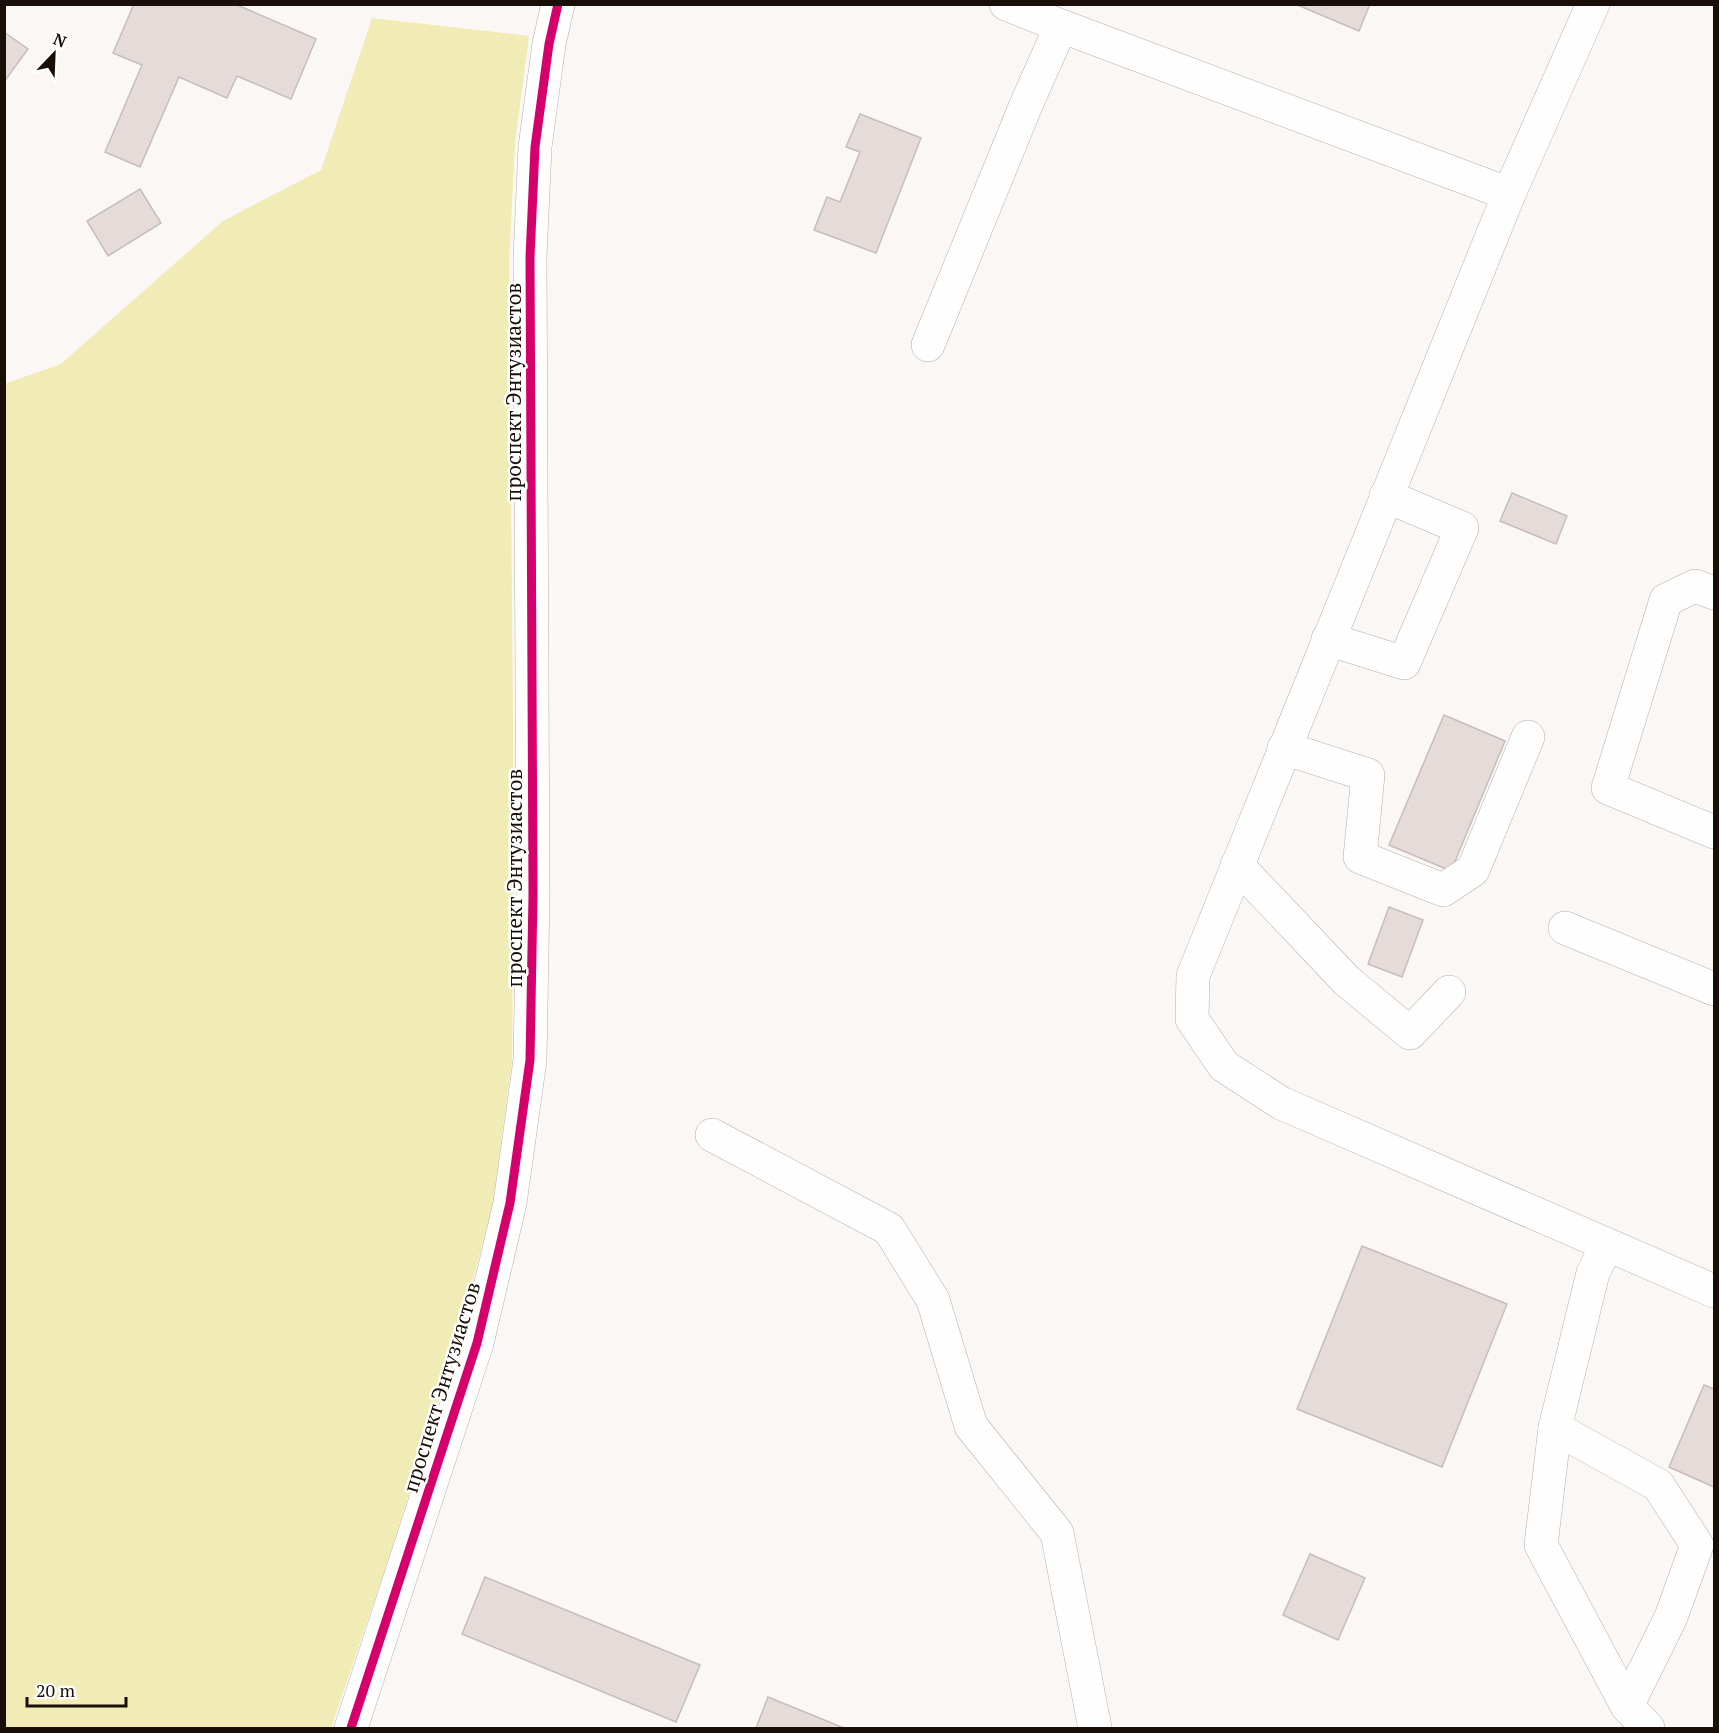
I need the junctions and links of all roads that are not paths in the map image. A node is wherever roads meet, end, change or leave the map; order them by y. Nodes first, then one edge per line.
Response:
1 (558, 4) edge
2 (1006, 4) edge
3 (1593, 4) edge
4 (1061, 26) junction
5 (1509, 194) junction
6 (928, 345) dead end
7 (1386, 496) junction
8 (1714, 593) edge
9 (1328, 639) junction
10 (1528, 737) dead end
11 (1284, 748) junction
12 (1714, 832) edge
13 (1237, 865) junction
14 (1565, 928) dead end
15 (1714, 989) edge
16 (1449, 992) dead end
17 (712, 1135) dead end
18 (1607, 1245) junction
19 (1714, 1291) edge
20 (1555, 1428) junction
21 (1638, 1717) edge
22 (351, 1728) edge
23 (1095, 1728) edge

1 - 22 street, проспект Энтузиастов
2 - 4 street
3 - 5 street
4 - 5 street
4 - 6 street
5 - 7 street
7 - 9 street
7 - 9 street
8 - 12 street
9 - 11 street
10 - 11 street
11 - 13 street
13 - 16 street
13 - 18 street
14 - 15 street
17 - 23 street
18 - 19 street
18 - 20 street
20 - 21 street
20 - 21 street

